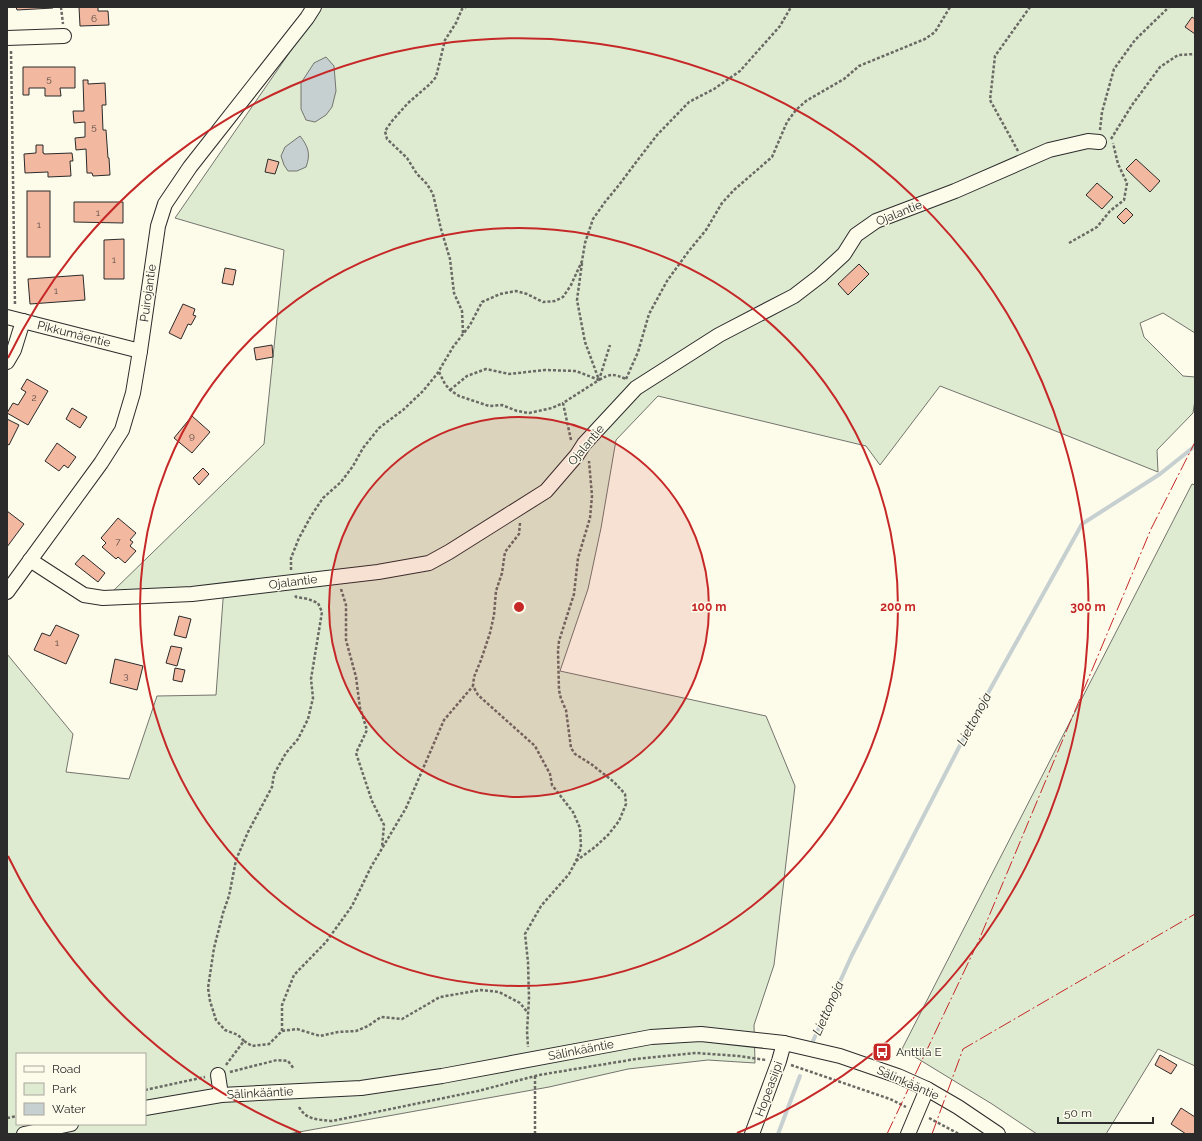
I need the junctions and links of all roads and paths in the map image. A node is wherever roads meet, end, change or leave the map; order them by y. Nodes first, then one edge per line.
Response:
1 (61, 7) edge
2 (314, 7) edge
3 (466, 7) edge
4 (791, 7) edge
5 (950, 7) edge
6 (1030, 7) edge
7 (1169, 7) edge
8 (64, 36) joint
9 (9, 38) edge
10 (1195, 54) edge
11 (1105, 140) junction
12 (1023, 161) junction
13 (1069, 243) dead end
14 (582, 261) junction
15 (15, 319) edge
16 (463, 334) junction
17 (610, 345) dead end
18 (140, 351) junction
19 (7, 362) edge
20 (438, 371) junction
21 (599, 380) junction
22 (631, 384) junction
23 (450, 390) junction
24 (563, 403) junction
25 (580, 450) junction
26 (522, 507) junction
27 (30, 560) junction
28 (337, 577) junction
29 (290, 583) junction
30 (7, 592) edge
31 (473, 686) junction
32 (382, 848) junction
33 (576, 862) junction
34 (529, 1014) junction
35 (282, 1031) junction
36 (244, 1041) junction
37 (784, 1043) junction
38 (532, 1059) junction
39 (779, 1062) junction
40 (218, 1075) joint
41 (539, 1075) junction
42 (535, 1076) dead end
43 (927, 1090) junction
44 (221, 1095) junction
45 (299, 1107) dead end
46 (146, 1108) edge
47 (918, 1112) junction
48 (66, 1125) edge
49 (24, 1134) edge
50 (535, 1134) edge
51 (752, 1134) edge
52 (908, 1134) edge
53 (959, 1134) edge
54 (998, 1134) edge

1 - 8 path
2 - 18 street, Puirojantie
3 - 16 path
4 - 14 path
5 - 22 path
6 - 12 path
7 - 11 path
8 - 9 street
9 - 15 path
10 - 11 path
11 - 12 street, Ojalantie
11 - 13 path
12 - 22 street, Ojalantie
14 - 16 path
14 - 21 path
15 - 18 street, Pikkumäentie
15 - 19 street
16 - 20 path
17 - 21 path
18 - 27 street, Puirojantie
20 - 23 path
20 - 29 path
21 - 22 path
21 - 23 path
21 - 24 path
22 - 25 street, Ojalantie
23 - 24 path
24 - 25 path
25 - 26 street, Ojalantie
25 - 33 path
26 - 28 street, Ojalantie
26 - 31 path
27 - 29 street, Ojalantie
27 - 30 street, Puirojantie
28 - 29 street, Ojalantie
28 - 32 path
29 - 36 path
31 - 32 path
31 - 33 path
32 - 35 path
33 - 34 path
34 - 35 path
34 - 38 path
35 - 36 path
36 - 40 path
37 - 38 street, Sälinkääntie
37 - 39 street, Hopeasiipi
37 - 43 street, Sälinkääntie
38 - 41 path
38 - 44 street, Sälinkääntie
39 - 41 path
39 - 47 path
39 - 51 street, Hopeasiipi
40 - 44 street
41 - 45 path
42 - 50 path
43 - 47 street
43 - 54 street, Sälinkääntie
44 - 46 street, Sälinkääntie
47 - 52 street
47 - 53 path
48 - 49 street

